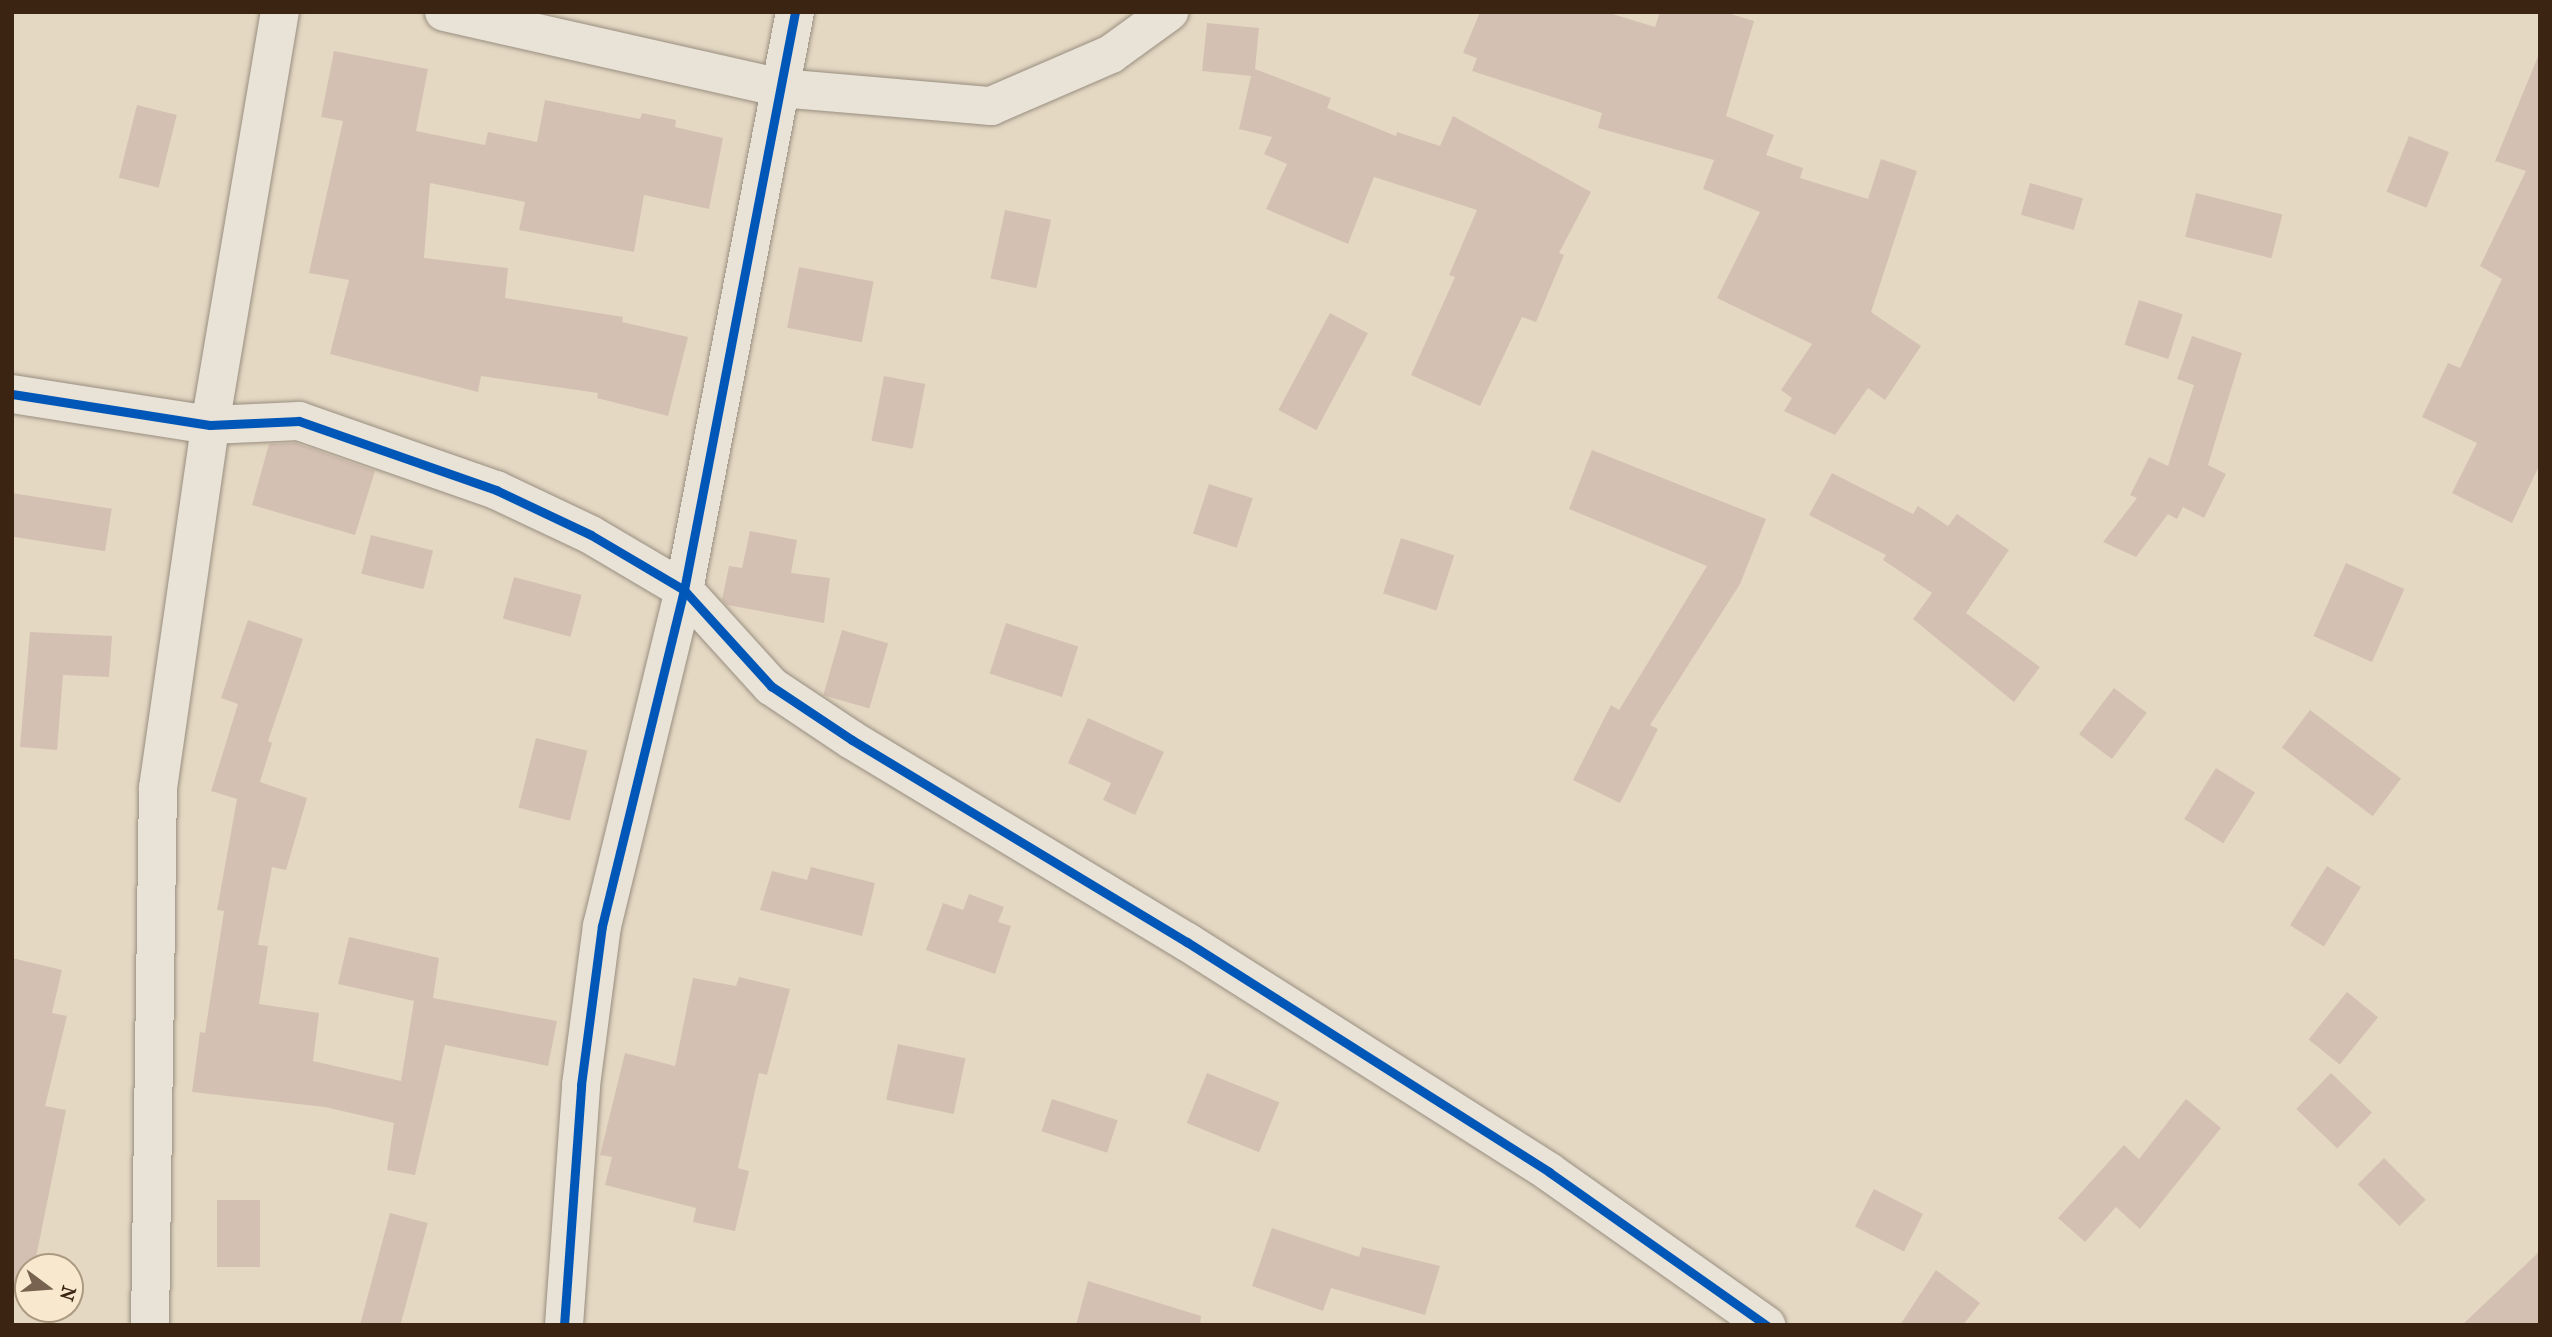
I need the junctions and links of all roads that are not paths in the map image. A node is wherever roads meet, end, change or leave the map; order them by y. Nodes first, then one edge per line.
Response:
1 (280, 12) edge
2 (444, 12) edge
3 (796, 12) edge
4 (1169, 12) edge
5 (780, 88) junction
6 (12, 394) edge
7 (210, 425) junction
8 (684, 590) junction
9 (150, 1325) edge
10 (564, 1325) edge
11 (1766, 1325) edge

1 - 7 street
2 - 5 street
3 - 5 street
4 - 5 street
5 - 8 street
6 - 7 street
7 - 8 street
7 - 9 street
8 - 10 street
8 - 11 street

